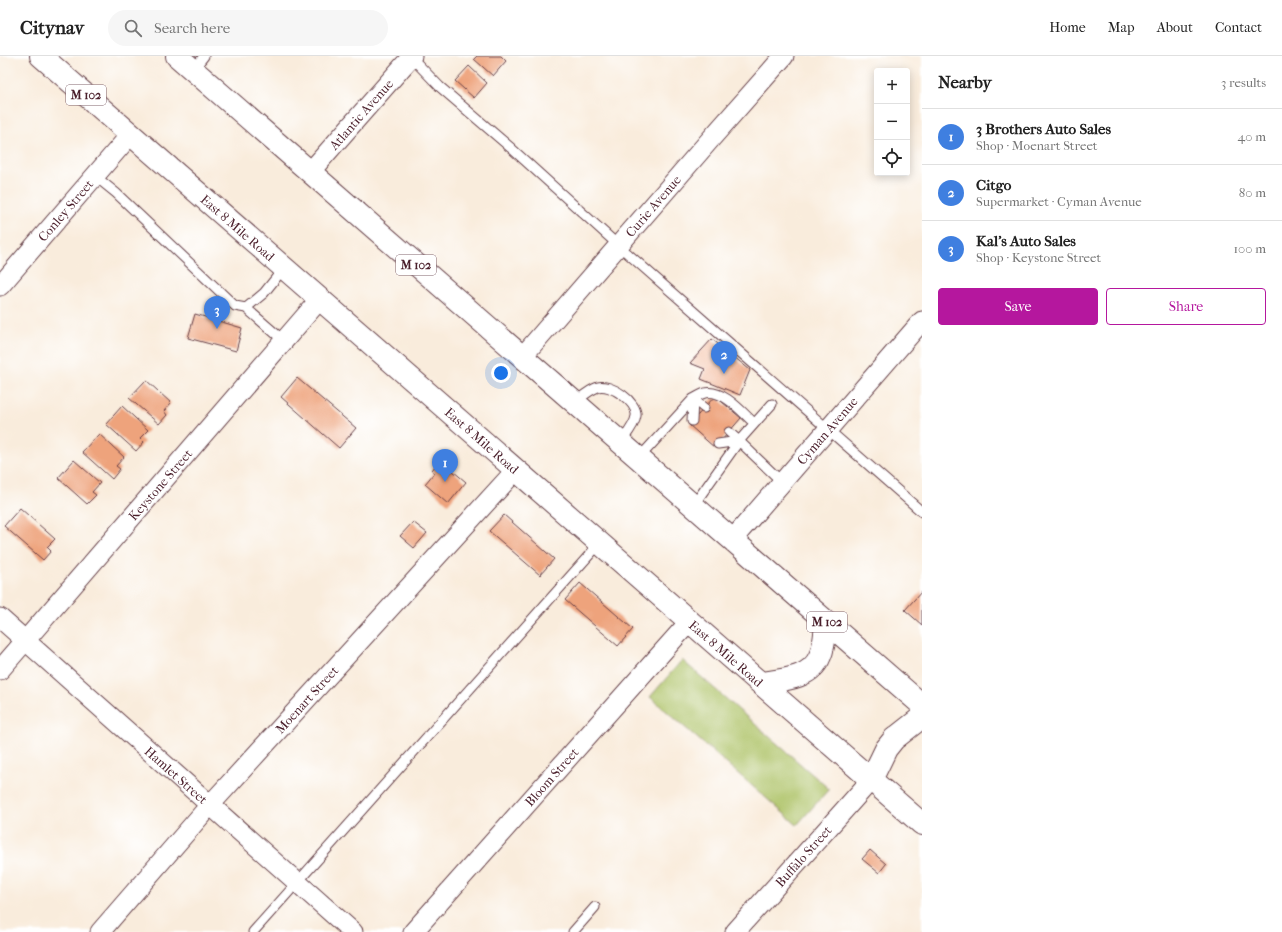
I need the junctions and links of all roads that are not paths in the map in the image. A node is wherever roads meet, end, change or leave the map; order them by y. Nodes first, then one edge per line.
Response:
1 (41, 56) edge
2 (176, 56) edge
3 (411, 56) edge
4 (784, 56) edge
5 (199, 63) edge
6 (131, 134) junction
7 (310, 172) junction
8 (95, 176) junction
9 (618, 246) junction
10 (284, 268) junction
11 (0, 286) edge
12 (320, 299) junction
13 (246, 308) junction
14 (922, 321) edge
15 (284, 341) junction
16 (522, 357) junction
17 (693, 399) junction
18 (574, 403) junction
19 (772, 404) dead end
20 (704, 408) dead end
21 (692, 421) dead end
22 (754, 423) junction
23 (828, 429) junction
24 (729, 432) dead end
25 (739, 441) junction
26 (620, 443) junction
27 (718, 444) dead end
28 (639, 458) junction
29 (516, 470) junction
30 (782, 482) junction
31 (693, 506) junction
32 (922, 512) edge
33 (732, 540) junction
34 (600, 543) junction
35 (0, 618) edge
36 (690, 621) junction
37 (826, 622) junction
38 (25, 640) junction
39 (0, 670) edge
40 (761, 684) junction
41 (922, 705) edge
42 (922, 717) edge
43 (871, 780) junction
44 (210, 805) junction
45 (922, 824) edge
46 (297, 882) junction
47 (596, 907) dead end
48 (100, 932) edge
49 (254, 932) edge
50 (353, 932) edge
51 (413, 932) edge
52 (573, 932) edge
53 (735, 932) edge

1 - 6 highway, East 8 Mile Road / M 102
2 - 5 highway, M 102
3 - 7 street, Atlantic Avenue
3 - 9 lane
4 - 9 street, Curie Avenue
5 - 7 highway, M 102
6 - 8 street, Conley Street
6 - 10 highway, East 8 Mile Road / M 102
7 - 16 highway, M 102
8 - 11 street, Conley Street
8 - 13 lane
9 - 16 street, Curie Avenue
9 - 23 lane
10 - 12 highway, East 8 Mile Road / M 102
10 - 13 lane
12 - 15 street, Keystone Street
12 - 29 highway, East 8 Mile Road / M 102
13 - 15 lane
14 - 23 street, Cyman Avenue
15 - 38 street, Keystone Street
16 - 18 highway, M 102
17 - 20 lane
17 - 21 lane
17 - 22 lane
17 - 28 lane
18 - 26 highway, M 102
18 - 26 lane
19 - 22 lane
22 - 25 lane
23 - 30 street, Cyman Avenue
23 - 32 lane
24 - 25 lane
25 - 27 lane
25 - 30 lane
25 - 31 lane
26 - 28 highway, M 102
28 - 31 highway, M 102
29 - 34 highway, East 8 Mile Road / M 102
29 - 44 street, Moenart Street
30 - 33 street, Cyman Avenue
31 - 33 highway, M 102
33 - 37 highway, M 102
34 - 36 highway, East 8 Mile Road / M 102
34 - 46 lane
35 - 38 street, Hamlet Street
36 - 40 highway, East 8 Mile Road / M 102
36 - 51 street, Bloom Street
37 - 40 highway
37 - 41 highway, M 102
38 - 39 street, Keystone Street
38 - 44 street, Hamlet Street
40 - 43 highway, East 8 Mile Road / M 102
42 - 43 highway
43 - 45 highway, East 8 Mile Road / M 102
43 - 53 street, Buffalo Street
44 - 46 street, Hamlet Street
44 - 48 street, Moenart Street
46 - 49 lane
46 - 50 street, Hamlet Street
47 - 52 lane

